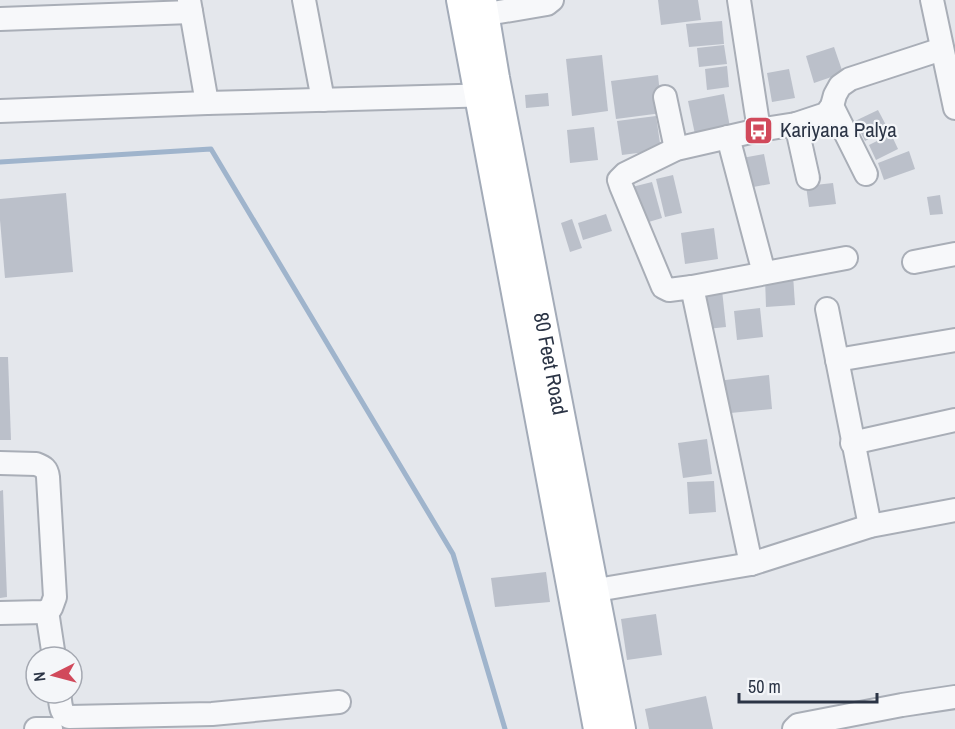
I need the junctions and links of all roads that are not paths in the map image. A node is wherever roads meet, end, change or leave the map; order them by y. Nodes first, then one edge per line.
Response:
1 (303, 0) edge
2 (552, 0) edge
3 (739, 0) edge
4 (932, 0) edge
5 (190, 6) edge
6 (473, 8) edge
7 (0, 18) edge
8 (942, 49) junction
9 (488, 95) junction
10 (665, 97) dead end
11 (323, 100) junction
12 (207, 103) junction
13 (832, 106) junction
14 (955, 108) edge
15 (0, 111) edge
16 (796, 124) junction
17 (759, 129) junction
18 (728, 137) junction
19 (676, 149) junction
20 (866, 174) dead end
21 (808, 178) dead end
22 (955, 255) edge
23 (846, 258) dead end
24 (914, 262) dead end
25 (764, 273) junction
26 (692, 287) junction
27 (826, 309) dead end
28 (955, 340) edge
29 (837, 360) junction
30 (955, 420) edge
31 (852, 443) junction
32 (0, 463) edge
33 (955, 510) edge
34 (870, 526) junction
35 (751, 564) junction
36 (583, 592) junction
37 (47, 611) junction
38 (0, 613) edge
39 (52, 645) edge
40 (955, 697) edge
41 (339, 702) dead end
42 (61, 705) edge
43 (36, 729) edge
44 (51, 729) edge
45 (598, 729) edge
46 (621, 729) edge
47 (794, 729) edge

1 - 11 street
2 - 6 street
3 - 17 street
4 - 8 street
5 - 7 street
5 - 12 street
6 - 9 main road, 80 Feet Road
8 - 13 street
8 - 14 street
9 - 11 street
9 - 36 main road, 80 Feet Road
10 - 19 street
11 - 12 street
12 - 15 street
13 - 16 street
13 - 20 street
16 - 17 street
16 - 21 street
17 - 18 street
18 - 19 street
18 - 25 street
19 - 26 street
22 - 24 street
23 - 25 street
25 - 26 street
26 - 35 street
27 - 29 street
28 - 29 street
29 - 31 street
30 - 31 street
31 - 34 street
32 - 37 street
33 - 34 street
34 - 35 street
35 - 36 street
36 - 45 main road, 80 Feet Road
36 - 46 main road, 80 Feet Road
37 - 38 street
37 - 39 street
40 - 47 street
41 - 42 street
43 - 44 street

